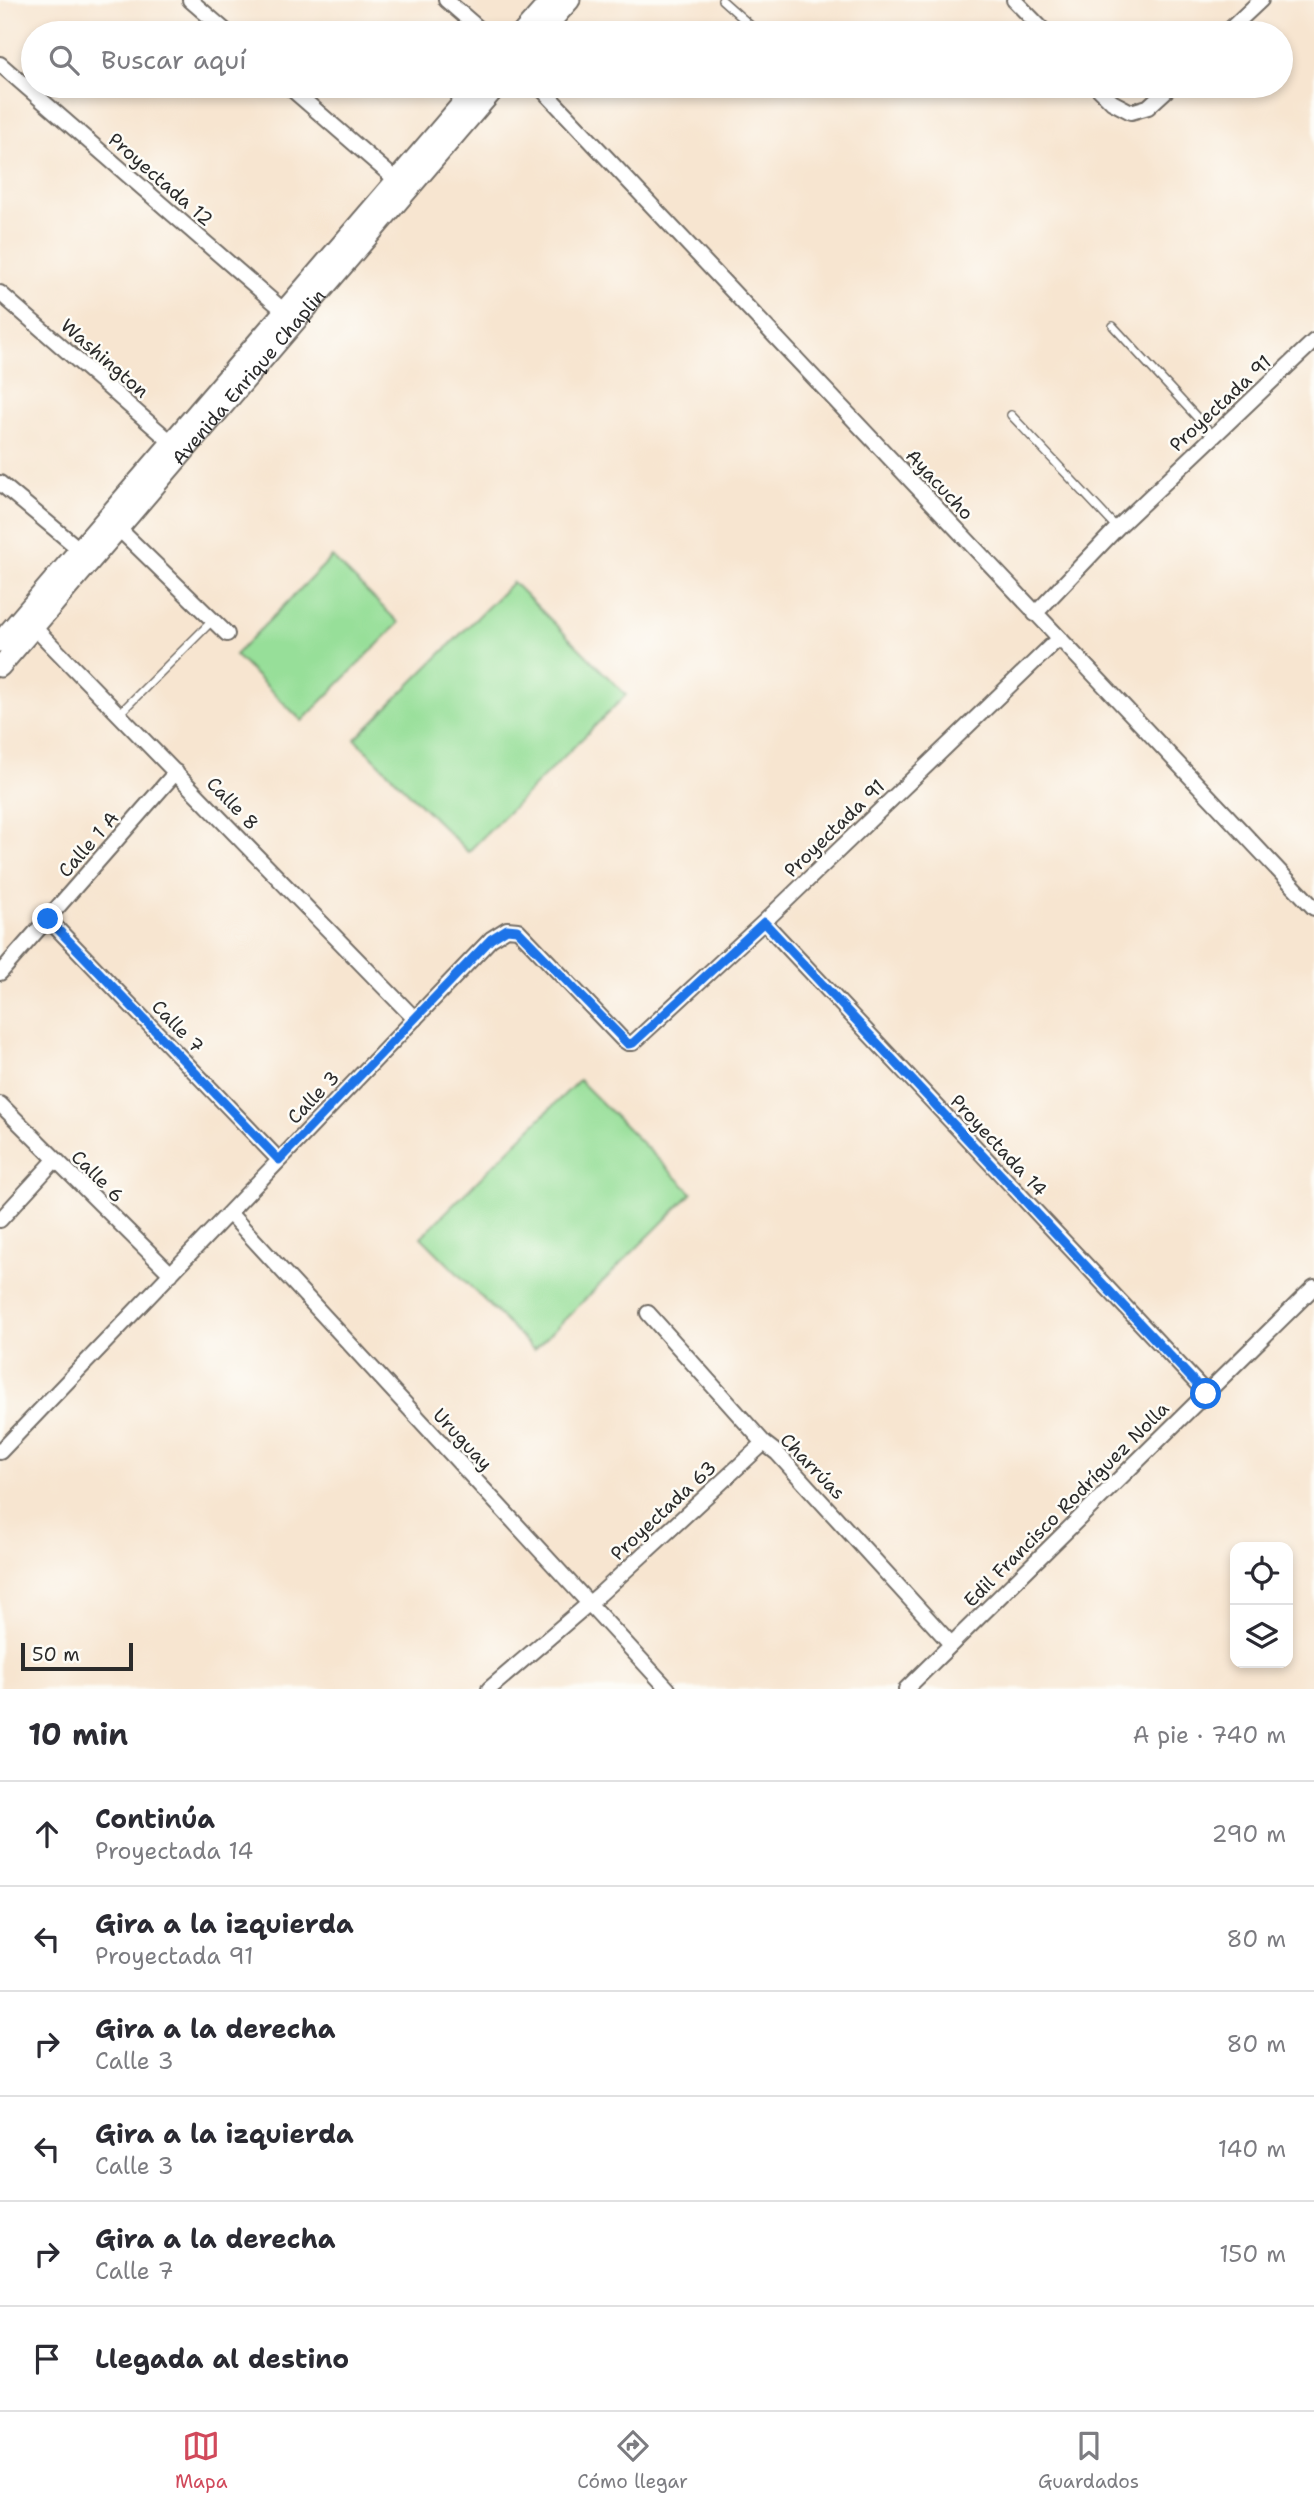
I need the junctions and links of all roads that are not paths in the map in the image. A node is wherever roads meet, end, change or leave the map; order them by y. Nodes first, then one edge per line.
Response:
1 (190, 0) edge
2 (446, 0) edge
3 (551, 0) edge
4 (570, 0) edge
5 (722, 0) edge
6 (1014, 0) edge
7 (1261, 0) edge
8 (214, 21) edge
9 (470, 21) edge
10 (533, 21) edge
11 (552, 21) edge
12 (746, 21) edge
13 (1034, 21) edge
14 (1239, 21) edge
15 (0, 64) edge
16 (21, 82) edge
17 (39, 98) edge
18 (302, 98) edge
19 (468, 98) edge
20 (485, 98) edge
21 (550, 98) edge
22 (1108, 98) edge
23 (1158, 98) edge
24 (403, 185) junction
25 (0, 293) edge
26 (291, 317) junction
27 (1113, 326) dead end
28 (1314, 341) edge
29 (1012, 415) dead end
30 (1213, 435) junction
31 (178, 447) junction
32 (0, 483) edge
33 (118, 528) junction
34 (1117, 528) junction
35 (85, 554) junction
36 (1035, 614) junction
37 (213, 620) junction
38 (29, 621) junction
39 (226, 634) dead end
40 (1058, 639) junction
41 (0, 642) edge
42 (0, 667) edge
43 (120, 713) junction
44 (176, 772) junction
45 (1314, 908) edge
46 (48, 919) junction
47 (764, 922) junction
48 (0, 973) edge
49 (415, 1020) junction
50 (633, 1043) joint
51 (0, 1104) edge
52 (55, 1160) junction
53 (279, 1160) junction
54 (229, 1214) junction
55 (0, 1220) edge
56 (171, 1274) junction
57 (1314, 1287) edge
58 (648, 1313) dead end
59 (1206, 1394) junction
60 (764, 1443) junction
61 (0, 1452) edge
62 (588, 1604) junction
63 (951, 1644) junction
64 (489, 1689) edge
65 (668, 1689) edge
66 (906, 1689) edge

1 - 8 street
2 - 9 street
3 - 10 street
4 - 11 street
5 - 12 lane
6 - 13 street
7 - 14 street
15 - 16 street, Proyectada 12
17 - 26 street, Proyectada 12
18 - 24 street
19 - 24 street, Avenida Enrique Chaplin
20 - 24 street, Avenida Enrique Chaplin
21 - 36 street, Ayacucho
22 - 23 street
24 - 26 street, Avenida Enrique Chaplin
25 - 31 street, Washington
26 - 31 street, Avenida Enrique Chaplin
27 - 30 lane
28 - 30 street, Proyectada 91
29 - 34 lane
30 - 34 street, Proyectada 91
31 - 33 street, Avenida Enrique Chaplin
31 - 35 street, Avenida Enrique Chaplin
32 - 35 street
33 - 35 street, Avenida Enrique Chaplin
33 - 37 street
34 - 36 street, Proyectada 91
35 - 38 street, Avenida Enrique Chaplin
36 - 40 street, Ayacucho
37 - 39 street
37 - 43 lane
38 - 41 street, Avenida Enrique Chaplin
38 - 42 street, Avenida Enrique Chaplin
38 - 43 street, Calle 8
40 - 45 street, Ayacucho
40 - 47 street, Proyectada 91
43 - 44 street, Calle 8
44 - 46 street, Calle 1 A
44 - 49 street, Calle 8
46 - 48 street, Calle 1 A
46 - 53 street, Calle 7
47 - 50 street, Proyectada 91
47 - 59 street, Proyectada 14
49 - 50 street, Calle 3
49 - 53 street, Calle 3
51 - 52 street, Calle 6
52 - 55 street
52 - 56 street, Calle 6
53 - 54 street, Calle 3
54 - 56 street, Calle 3
54 - 62 street, Uruguay
56 - 61 street, Calle 3
57 - 59 street, Edil Francisco Rodríguez Nolla
58 - 60 street, Charrúas
59 - 63 street, Edil Francisco Rodríguez Nolla
60 - 62 street, Proyectada 63
60 - 63 street, Charrúas
62 - 64 street
62 - 65 street, Uruguay
63 - 66 street, Edil Francisco Rodríguez Nolla

